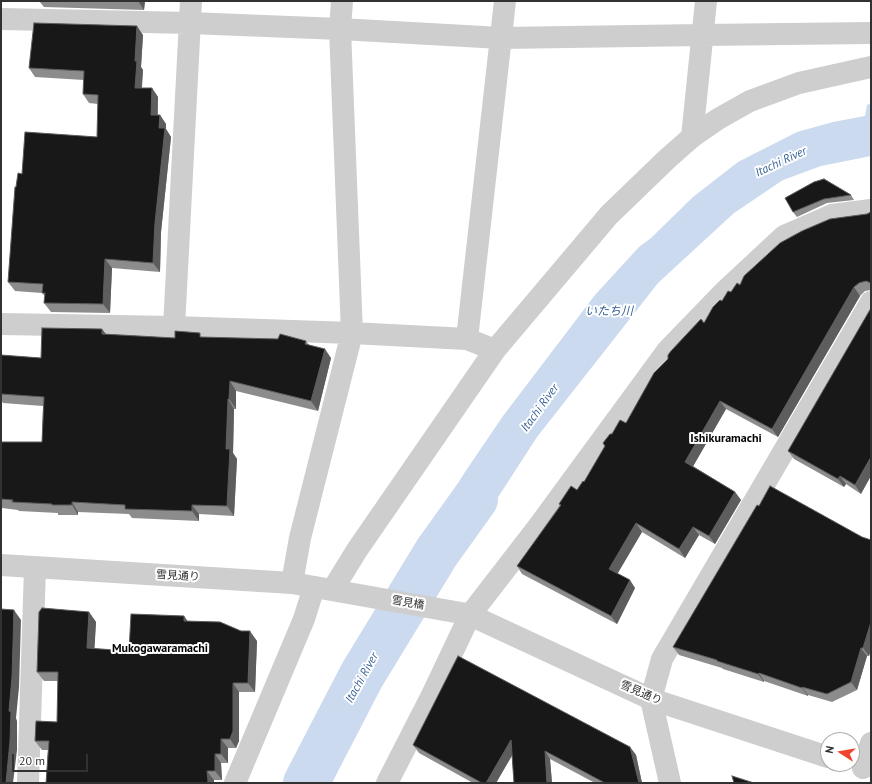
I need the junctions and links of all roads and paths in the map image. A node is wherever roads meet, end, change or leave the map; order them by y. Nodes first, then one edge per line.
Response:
1 (191, 1) edge
2 (342, 1) edge
3 (505, 1) edge
4 (706, 1) edge
5 (1, 19) edge
6 (190, 22) junction
7 (340, 29) junction
8 (871, 33) edge
9 (702, 35) junction
10 (501, 38) junction
11 (871, 67) edge
12 (692, 137) junction
13 (871, 210) edge
14 (871, 302) edge
15 (1, 324) edge
16 (174, 327) junction
17 (352, 333) junction
18 (467, 339) junction
19 (495, 350) junction
20 (1, 566) edge
21 (35, 568) junction
22 (292, 583) junction
23 (324, 588) junction
24 (354, 594) joint
25 (466, 614) junction
26 (651, 699) junction
27 (871, 743) edge
28 (820, 754) edge
29 (862, 768) edge
30 (28, 783) edge
31 (235, 783) edge
32 (387, 783) edge
33 (670, 783) edge

1 - 6 street
2 - 7 street
3 - 10 street
4 - 9 street
5 - 6 street
6 - 7 street
6 - 16 street
7 - 10 street
7 - 17 street
8 - 9 street
9 - 10 street
9 - 12 street
10 - 18 street
11 - 12 street
12 - 19 street
13 - 25 street
14 - 26 street
15 - 16 street
16 - 17 street
17 - 18 street
17 - 22 street
18 - 19 street
19 - 23 street
20 - 21 street, 雪見通り
21 - 22 street, 雪見通り
21 - 30 street
22 - 23 street, 雪見通り
23 - 24 street, 雪見通り
23 - 31 street
24 - 25 street, 雪見橋
25 - 26 street, 雪見通り
25 - 32 street
26 - 28 street, 雪見通り
26 - 33 street
27 - 29 street

